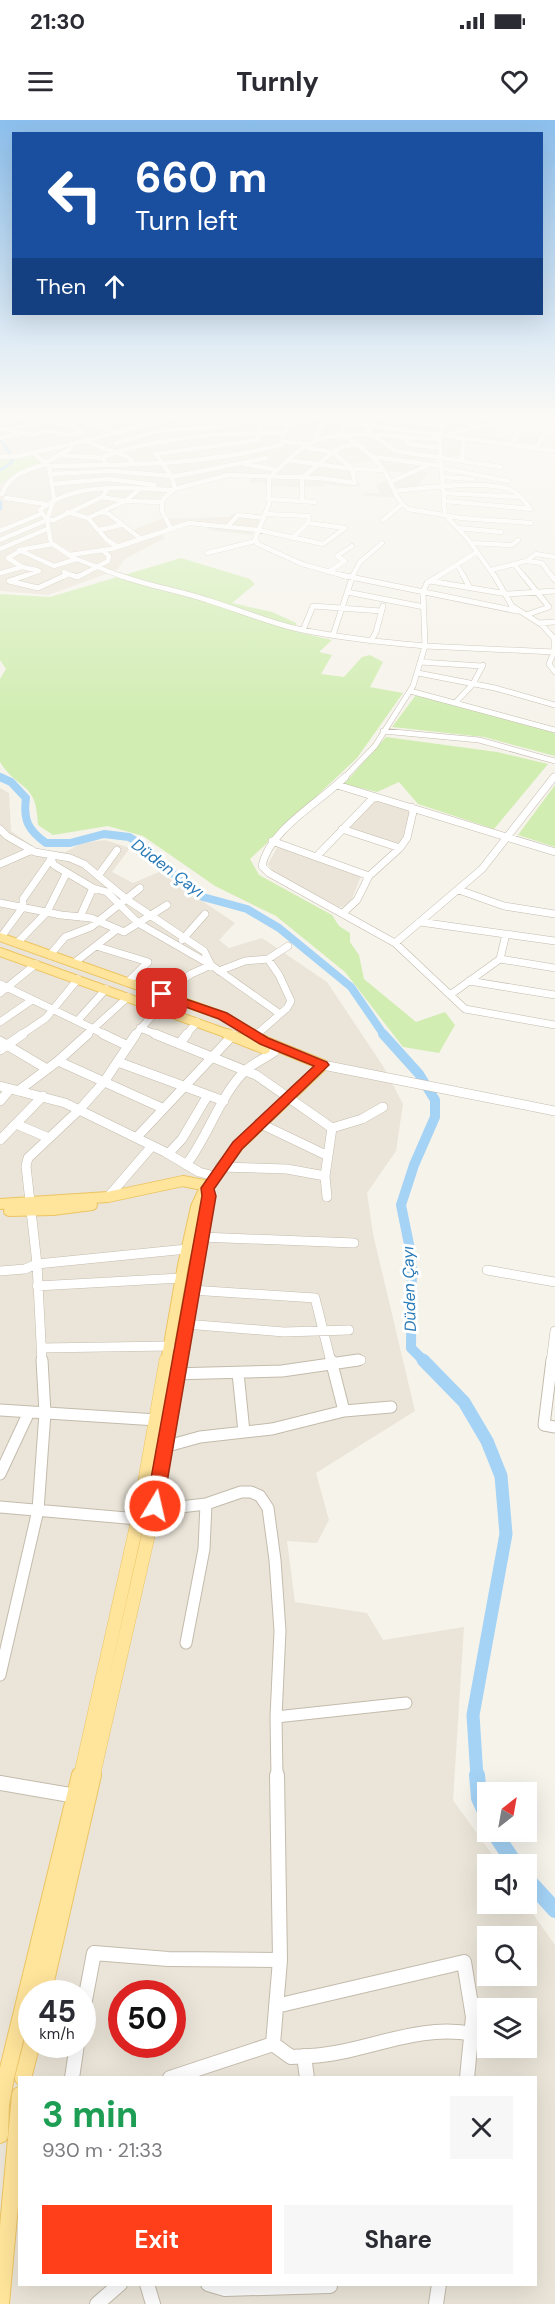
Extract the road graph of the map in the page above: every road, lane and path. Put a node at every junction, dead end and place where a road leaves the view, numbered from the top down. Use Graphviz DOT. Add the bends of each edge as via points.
graph roads {
  1 [pos="29,519"];
  2 [pos="56,519"];
  3 [pos="89,519"];
  4 [pos="114,519"];
  5 [pos="166,519"];
  6 [pos="234,519"];
  7 [pos="264,519"];
  8 [pos="309,519"];
  9 [pos="449,519"];
  10 [pos="477,519"];
  11 [pos="47,520"];
  12 [pos="494,520"];
  13 [pos="308,523"];
  14 [pos="531,524"];
  15 [pos="120,525"];
  16 [pos="228,526"];
  17 [pos="458,528"];
  18 [pos="47,529"];
  19 [pos="171,529"];
  20 [pos="99,530"];
  21 [pos="258,530"];
  22 [pos="0,531"];
  23 [pos="501,532"];
  24 [pos="292,538"];
  25 [pos="141,539"];
  26 [pos="0,540"];
  27 [pos="256,540"];
  28 [pos="518,540"];
  29 [pos="382,543"];
  30 [pos="471,543"];
  31 [pos="53,544"];
  32 [pos="352,546"];
  33 [pos="118,547"];
  34 [pos="0,549"];
  35 [pos="102,550"];
  36 [pos="20,551"];
  37 [pos="477,552"];
  38 [pos="207,553"];
  39 [pos="69,555"];
  40 [pos="555,557"];
  41 [pos="76,559"];
  42 [pos="526,561"];
  43 [pos="457,564"];
  44 [pos="515,565"];
  45 [pos="52,566"];
  46 [pos="22,567"];
  47 [pos="97,567"];
  48 [pos="491,570"];
  49 [pos="39,571"];
  50 [pos="328,572"];
  51 [pos="1,573"];
  52 [pos="69,574"];
  53 [pos="351,578"];
  54 [pos="430,580"];
  55 [pos="555,580"];
  56 [pos="470,588"];
  57 [pos="555,591"];
  58 [pos="347,592"];
  59 [pos="423,592"];
  60 [pos="535,592"];
  61 [pos="507,594"];
  62 [pos="385,599"];
  63 [pos="424,607"];
  64 [pos="552,607"];
  65 [pos="341,608"];
  66 [pos="381,611"];
  67 [pos="517,611"];
  68 [pos="526,615"];
  69 [pos="555,622"];
  70 [pos="538,623"];
  71 [pos="303,630"];
  72 [pos="333,635"];
  73 [pos="554,639"];
  74 [pos="371,641"];
  75 [pos="425,646"];
  76 [pos="554,652"];
  77 [pos="420,662"];
  78 [pos="555,672"];
  79 [pos="418,673"];
  80 [pos="473,684"];
  81 [pos="410,691"];
  82 [pos="456,702"];
  83 [pos="555,705"];
  84 [pos="555,730"];
  85 [pos="383,731"];
  86 [pos="555,761"];
  87 [pos="555,776"];
  88 [pos="337,785"];
  89 [pos="374,797"];
  90 [pos="411,807"];
  91 [pos="0,820"];
  92 [pos="342,828"];
  93 [pos="0,829"];
  94 [pos="7,836"];
  95 [pos="508,838"];
  96 [pos="272,841"];
  97 [pos="400,848"];
  98 [pos="32,850"];
  99 [pos="117,850"];
  100 [pos="555,852"];
  101 [pos="316,856"];
  102 [pos="50,857"];
  103 [pos="0,864"];
  104 [pos="66,873"];
  105 [pos="98,876"];
  106 [pos="369,876"];
  107 [pos="93,888"];
  108 [pos="140,888"];
  109 [pos="459,890"];
  110 [pos="126,899"];
  111 [pos="0,903"];
  112 [pos="119,905"];
  113 [pos="167,905"];
  114 [pos="23,907"];
  115 [pos="47,912"];
  116 [pos="343,913"];
  117 [pos="206,914"];
  118 [pos="555,914"];
  119 [pos="152,916"];
  120 [pos="80,917"];
  121 [pos="97,921"];
  122 [pos="420,922"];
  123 [pos="138,923"];
  124 [pos="116,930"];
  125 [pos="506,934"];
  126 [pos="0,937"];
  127 [pos="185,937"];
  128 [pos="555,941"];
  129 [pos="17,943"];
  130 [pos="395,943"];
  131 [pos="178,944"];
  132 [pos="96,946"];
  133 [pos="288,946"];
  134 [pos="0,952"];
  135 [pos="50,955"];
  136 [pos="268,959"];
  137 [pos="500,959"];
  138 [pos="74,963"];
  139 [pos="36,964"];
  140 [pos="211,965"];
  141 [pos="555,968"];
  142 [pos="219,970"];
  143 [pos="78,979"];
  144 [pos="469,981"];
  145 [pos="128,982"];
  146 [pos="4,986"];
  147 [pos="106,989"];
  148 [pos="0,993"];
  149 [pos="162,994"];
  150 [pos="450,995"];
  151 [pos="555,995"];
  152 [pos="128,997"];
  153 [pos="32,1000"];
  154 [pos="159,1008"];
  155 [pos="54,1011"];
  156 [pos="280,1014"];
  157 [pos="78,1020"];
  158 [pos="0,1022"];
  159 [pos="197,1022"];
  160 [pos="555,1025"];
  161 [pos="140,1028"];
  162 [pos="93,1030"];
  163 [pos="233,1035"];
  164 [pos="255,1036"];
  165 [pos="180,1043"];
  166 [pos="2,1046"];
  167 [pos="128,1046"];
  168 [pos="274,1052"];
  169 [pos="214,1056"];
  170 [pos="58,1061"];
  171 [pos="118,1062"];
  172 [pos="323,1065"];
  173 [pos="47,1070"];
  174 [pos="246,1070"];
  175 [pos="104,1082"];
  176 [pos="0,1086"];
  177 [pos="187,1086"];
  178 [pos="14,1090"];
  179 [pos="208,1095"];
  180 [pos="43,1096"];
  181 [pos="289,1096"];
  182 [pos="0,1101"];
  183 [pos="224,1101"];
  184 [pos="383,1107"];
  185 [pos="162,1108"];
  186 [pos="80,1109"];
  187 [pos="555,1111"];
  188 [pos="260,1123"];
  189 [pos="16,1124"];
  190 [pos="332,1128"];
  191 [pos="49,1138"];
  192 [pos="136,1138"];
  193 [pos="0,1140"];
  194 [pos="152,1146"];
  195 [pos="168,1154"];
  196 [pos="328,1156"];
  197 [pos="186,1165"];
  198 [pos="325,1176"];
  199 [pos="205,1182"];
  200 [pos="108,1197"];
  201 [pos="327,1197"];
  202 [pos="0,1204"];
  203 [pos="75,1204"];
  204 [pos="30,1207"];
  205 [pos="0,1210"];
  206 [pos="201,1237"];
  207 [pos="354,1243"];
  208 [pos="187,1249"];
  209 [pos="37,1264"];
  210 [pos="488,1270"];
  211 [pos="0,1271"];
  212 [pos="181,1278"];
  213 [pos="555,1282"];
  214 [pos="38,1286"];
  215 [pos="191,1290"];
  216 [pos="185,1324"];
  217 [pos="349,1330"];
  218 [pos="322,1331"];
  219 [pos="555,1331"];
  220 [pos="170,1346"];
  221 [pos="41,1348"];
  222 [pos="361,1360"];
  223 [pos="331,1364"];
  224 [pos="238,1373"];
  225 [pos="171,1374"];
  226 [pos="391,1407"];
  227 [pos="0,1411"];
  228 [pos="344,1411"];
  229 [pos="29,1412"];
  230 [pos="45,1413"];
  231 [pos="157,1420"];
  232 [pos="555,1427"];
  233 [pos="244,1432"];
  234 [pos="164,1447"];
  235 [pos="0,1474"];
  236 [pos="206,1504"];
  237 [pos="155,1506"];
  238 [pos="0,1507"];
  239 [pos="38,1510"];
  240 [pos="138,1519"];
  241 [pos="186,1643"];
  242 [pos="0,1675"];
  243 [pos="406,1703"];
  244 [pos="276,1717"];
  245 [pos="0,1784"];
  246 [pos="75,1796"];
  247 [pos="280,1960"];
  248 [pos="46,1980"];
  249 [pos="89,1980"];
  250 [pos="276,2006"];
  251 [pos="473,2034"];
  252 [pos="273,2044"];
  253 [pos="304,2056"];
  254 [pos="28,2058"];
  255 [pos="75,2058"];
  256 [pos="3,2076"];
  257 [pos="24,2076"];
  258 [pos="72,2076"];
  259 [pos="176,2076"];
  260 [pos="307,2076"];
  261 [pos="466,2076"];
  262 [pos="14,2102"];
  263 [pos="0,2135"];
  264 [pos="118,2286"];
  265 [pos="148,2286"];
  266 [pos="215,2286"];
  267 [pos="330,2286"];
  268 [pos="439,2286"];
  269 [pos="1,2304"];
  270 [pos="98,2304"];
  271 [pos="153,2304"];
  272 [pos="436,2304"];
  1 -- 22 [label="street"];
  2 -- 11 [label="street"];
  3 -- 20 [label="street"];
  4 -- 15 [label="street"];
  5 -- 19 [label="street"];
  6 -- 16 [label="street"];
  7 -- 21 [label="street"];
  8 -- 13 [label="street"];
  9 -- 17 [label="street"];
  10 -- 12 [label="street"];
  11 -- 18 [label="street"];
  11 -- 26 [label="street"];
  12 -- 14 [label="street"];
  13 -- 24 [label="street"];
  13 -- 24 [label="street" via="345,528 323,544"];
  15 -- 20 [label="street"];
  15 -- 25 [label="street"];
  16 -- 19 [label="street" via="189,523"];
  16 -- 21 [label="street"];
  17 -- 23 [label="street"];
  17 -- 30 [label="street"];
  18 -- 31 [label="street"];
  18 -- 34 [label="street"];
  19 -- 25 [label="street"];
  20 -- 33 [label="street"];
  21 -- 24 [label="street"];
  21 -- 27 [label="street"];
  25 -- 33 [label="street"];
  27 -- 38 [label="street"];
  27 -- 50 [label="street" via="298,562"];
  28 -- 30 [label="street" via="512,545"];
  29 -- 53 [label="street" via="363,558"];
  30 -- 37 [label="street"];
  31 -- 36 [label="street"];
  31 -- 39 [label="street"];
  32 -- 50 [label="street" via="337,555 345,561"];
  33 -- 35 [label="street"];
  35 -- 39 [label="street"];
  35 -- 47 [label="street" via="109,556 108,561"];
  36 -- 45 [label="street"];
  36 -- 46 [label="street" via="8,558"];
  37 -- 43 [label="street"];
  37 -- 48 [label="street"];
  39 -- 41 [label="street"];
  40 -- 42 [label="street" via="536,554"];
  41 -- 45 [label="street"];
  41 -- 47 [label="street"];
  42 -- 44 [label="street"];
  42 -- 55 [label="street" via="542,563"];
  43 -- 54 [label="street"];
  43 -- 56 [label="street"];
  44 -- 48 [label="street"];
  44 -- 60 [label="street"];
  45 -- 49 [label="street"];
  45 -- 52 [label="street"];
  46 -- 49 [label="street"];
  46 -- 51 [label="street"];
  47 -- 52 [label="street" via="77,577"];
  47 -- 71 [label="street" via="147,586 205,599"];
  48 -- 61 [label="street"];
  49 -- 52 [label="street" via="17,578 38,588"];
  50 -- 53 [label="street"];
  53 -- 58 [label="street"];
  53 -- 59 [label="street"];
  54 -- 56 [label="street"];
  54 -- 59 [label="street"];
  56 -- 61 [label="street"];
  57 -- 60 [label="street"];
  58 -- 62 [label="street"];
  58 -- 65 [label="street"];
  59 -- 63 [label="street"];
  59 -- 67 [label="street"];
  60 -- 61 [label="street"];
  60 -- 64 [label="street"];
  61 -- 67 [label="street"];
  62 -- 63 [label="street"];
  62 -- 66 [label="street"];
  63 -- 75 [label="street"];
  64 -- 68 [label="street"];
  65 -- 66 [label="street"];
  65 -- 71 [label="street" via="313,606"];
  65 -- 72 [label="street"];
  66 -- 74 [label="street"];
  67 -- 68 [label="street"];
  68 -- 70 [label="street"];
  69 -- 70 [label="street"];
  70 -- 73 [label="street"];
  71 -- 72 [label="street"];
  72 -- 74 [label="street"];
  73 -- 76 [label="street"];
  74 -- 75 [label="street"];
  75 -- 76 [label="street"];
  75 -- 77 [label="street"];
  76 -- 78 [label="street" via="549,664"];
  77 -- 79 [label="street"];
  77 -- 80 [label="street" via="482,666"];
  79 -- 80 [label="street"];
  79 -- 81 [label="street"];
  80 -- 82 [label="street"];
  80 -- 83 [label="street"];
  81 -- 82 [label="street"];
  81 -- 85 [label="street"];
  82 -- 84 [label="street"];
  85 -- 86 [label="street" via="479,740"];
  85 -- 88 [label="street" via="364,758"];
  87 -- 95 [label="street"];
  88 -- 89 [label="street"];
  88 -- 96 [label="street"];
  89 -- 90 [label="street"];
  89 -- 92 [label="street"];
  90 -- 95 [label="street"];
  90 -- 97 [label="street" via="407,838"];
  91 -- 94 [label="street"];
  92 -- 97 [label="street"];
  92 -- 101 [label="street"];
  93 -- 94 [label="street"];
  94 -- 98 [label="street"];
  95 -- 100 [label="street"];
  95 -- 109 [label="street"];
  96 -- 101 [label="street"];
  96 -- 116 [label="street" via="262,866"];
  97 -- 106 [label="street"];
  98 -- 102 [label="street"];
  98 -- 103 [label="street"];
  99 -- 105 [label="street"];
  101 -- 106 [label="street"];
  102 -- 104 [label="street"];
  102 -- 105 [label="street" via="70,858"];
  102 -- 114 [label="street" via="23,899"];
  104 -- 107 [label="street"];
  104 -- 115 [label="street"];
  105 -- 110 [label="street"];
  106 -- 116 [label="street" via="357,900"];
  107 -- 112 [label="street" via="107,892"];
  107 -- 120 [label="street"];
  108 -- 110 [label="street"];
  109 -- 118 [label="street" via="504,906"];
  109 -- 122 [label="street"];
  110 -- 112 [label="street"];
  110 -- 119 [label="street"];
  111 -- 114 [label="street"];
  112 -- 121 [label="street"];
  112 -- 123 [label="street"];
  113 -- 119 [label="street"];
  114 -- 115 [label="street"];
  114 -- 126 [label="street"];
  115 -- 120 [label="street"];
  115 -- 129 [label="street"];
  116 -- 130 [label="street"];
  117 -- 127 [label="street"];
  119 -- 123 [label="street"];
  119 -- 127 [label="street"];
  120 -- 121 [label="street"];
  121 -- 124 [label="street"];
  121 -- 135 [label="street" via="92,927 65,937"];
  122 -- 125 [label="street"];
  122 -- 130 [label="street"];
  123 -- 124 [label="street" via="124,932"];
  123 -- 131 [label="street"];
  124 -- 132 [label="street"];
  125 -- 128 [label="street"];
  125 -- 137 [label="street"];
  126 -- 129 [label="main road"];
  127 -- 131 [label="street"];
  127 -- 140 [label="street" via="204,951"];
  129 -- 135 [label="main road"];
  130 -- 150 [label="street"];
  131 -- 140 [label="street"];
  132 -- 138 [label="street"];
  132 -- 145 [label="street" via="148,962"];
  133 -- 136 [label="street"];
  134 -- 139 [label="main road"];
  135 -- 138 [label="main road"];
  136 -- 142 [label="street" via="245,961"];
  136 -- 156 [label="street" via="291,998"];
  137 -- 141 [label="street"];
  137 -- 144 [label="street"];
  138 -- 145 [label="main road"];
  139 -- 143 [label="main road"];
  139 -- 146 [label="street"];
  140 -- 142 [label="street"];
  140 -- 149 [label="street"];
  142 -- 156 [label="street"];
  143 -- 147 [label="main road"];
  143 -- 155 [label="street"];
  144 -- 150 [label="street"];
  144 -- 151 [label="street"];
  145 -- 149 [label="main road"];
  146 -- 148 [label="street"];
  146 -- 153 [label="street"];
  147 -- 152 [label="main road"];
  147 -- 157 [label="street"];
  149 -- 164 [label="main road" via="223,1016"];
  150 -- 160 [label="street" via="465,1010"];
  152 -- 154 [label="main road"];
  152 -- 162 [label="street"];
  153 -- 155 [label="street"];
  153 -- 158 [label="street"];
  154 -- 159 [label="main road"];
  154 -- 161 [label="street"];
  155 -- 157 [label="street"];
  155 -- 166 [label="street"];
  156 -- 164 [label="street"];
  157 -- 162 [label="street"];
  159 -- 163 [label="main road"];
  159 -- 165 [label="street"];
  161 -- 165 [label="street"];
  161 -- 167 [label="street"];
  162 -- 167 [label="street"];
  162 -- 170 [label="street"];
  163 -- 168 [label="main road"];
  163 -- 169 [label="street"];
  164 -- 172 [label="main road"];
  165 -- 169 [label="street"];
  166 -- 173 [label="street"];
  167 -- 171 [label="street"];
  168 -- 172 [label="main road"];
  168 -- 174 [label="street"];
  169 -- 174 [label="street"];
  169 -- 177 [label="street"];
  170 -- 173 [label="street"];
  170 -- 175 [label="street"];
  171 -- 175 [label="street"];
  171 -- 177 [label="street"];
  172 -- 181 [label="main road"];
  172 -- 187 [label="street"];
  173 -- 178 [label="street"];
  174 -- 181 [label="street"];
  174 -- 183 [label="street"];
  175 -- 185 [label="street"];
  175 -- 186 [label="street"];
  176 -- 178 [label="street"];
  177 -- 179 [label="street"];
  177 -- 185 [label="street"];
  178 -- 180 [label="street"];
  178 -- 182 [label="street"];
  179 -- 183 [label="street"];
  179 -- 195 [label="street" via="182,1139"];
  180 -- 186 [label="street"];
  180 -- 189 [label="street"];
  181 -- 188 [label="main road"];
  181 -- 190 [label="street"];
  183 -- 197 [label="street" via="204,1141"];
  184 -- 190 [label="street" via="362,1119"];
  185 -- 192 [label="street"];
  186 -- 191 [label="street"];
  186 -- 192 [label="street"];
  188 -- 196 [label="street"];
  188 -- 199 [label="main road"];
  189 -- 191 [label="street"];
  189 -- 193 [label="street"];
  190 -- 196 [label="street"];
  191 -- 204 [label="street" via="28,1158"];
  192 -- 194 [label="street"];
  194 -- 195 [label="street"];
  194 -- 200 [label="street"];
  195 -- 197 [label="street"];
  196 -- 198 [label="street"];
  197 -- 199 [label="street"];
  198 -- 199 [label="street" via="294,1169"];
  198 -- 201 [label="street"];
  199 -- 200 [label="main road" via="183,1181"];
  199 -- 203 [label="main road"];
  199 -- 206 [label="main road" via="209,1196"];
  199 -- 208 [label="main road"];
  200 -- 203 [label="main road"];
  202 -- 204 [label="main road"];
  203 -- 204 [label="main road"];
  204 -- 205 [label="main road"];
  204 -- 209 [label="street"];
  206 -- 207 [label="street"];
  206 -- 215 [label="main road"];
  208 -- 209 [label="street"];
  208 -- 212 [label="main road"];
  209 -- 211 [label="street"];
  209 -- 214 [label="street"];
  210 -- 213 [label="street"];
  212 -- 214 [label="street"];
  212 -- 220 [label="main road"];
  214 -- 221 [label="street"];
  215 -- 216 [label="main road"];
  215 -- 218 [label="street" via="315,1298"];
  216 -- 218 [label="street"];
  216 -- 225 [label="main road"];
  217 -- 218 [label="street"];
  218 -- 223 [label="street"];
  219 -- 232 [label="street" via="544,1425"];
  220 -- 221 [label="street"];
  220 -- 225 [label="main road"];
  221 -- 230 [label="street"];
  222 -- 223 [label="street"];
  223 -- 224 [label="street"];
  223 -- 228 [label="street"];
  224 -- 225 [label="street"];
  224 -- 233 [label="street"];
  225 -- 231 [label="main road"];
  225 -- 234 [label="main road"];
  226 -- 228 [label="street"];
  227 -- 229 [label="street"];
  228 -- 233 [label="street"];
  229 -- 230 [label="street"];
  229 -- 235 [label="street"];
  230 -- 231 [label="street"];
  230 -- 239 [label="street"];
  231 -- 240 [label="main road"];
  233 -- 234 [label="street" via="200,1437"];
  234 -- 237 [label="main road"];
  236 -- 237 [label="street"];
  236 -- 241 [label="street" via="204,1549"];
  236 -- 244 [label="street" via="251,1492 268,1508 280,1631"];
  237 -- 248 [label="main road"];
  238 -- 239 [label="street"];
  239 -- 240 [label="street"];
  239 -- 242 [label="street"];
  240 -- 246 [label="main road"];
  243 -- 244 [label="street"];
  244 -- 247 [label="street"];
  245 -- 246 [label="street"];
  246 -- 256 [label="main road"];
  247 -- 249 [label="street" via="168,1959 94,1953"];
  247 -- 250 [label="street"];
  250 -- 251 [label="street" via="464,1962"];
  250 -- 252 [label="street"];
  251 -- 253 [label="street" via="458,2029"];
  251 -- 261 [label="street"];
  252 -- 253 [label="street" via="291,2057"];
  252 -- 259 [label="street"];
  253 -- 260 [label="street"];
  254 -- 257 [label="main road"];
  255 -- 258 [label="street"];
  256 -- 262 [label="main road"];
  262 -- 263 [label="main road"];
  262 -- 269 [label="main road"];
  264 -- 270 [label="street"];
  265 -- 271 [label="street"];
  266 -- 267 [label="street"];
  268 -- 272 [label="street"];
}
